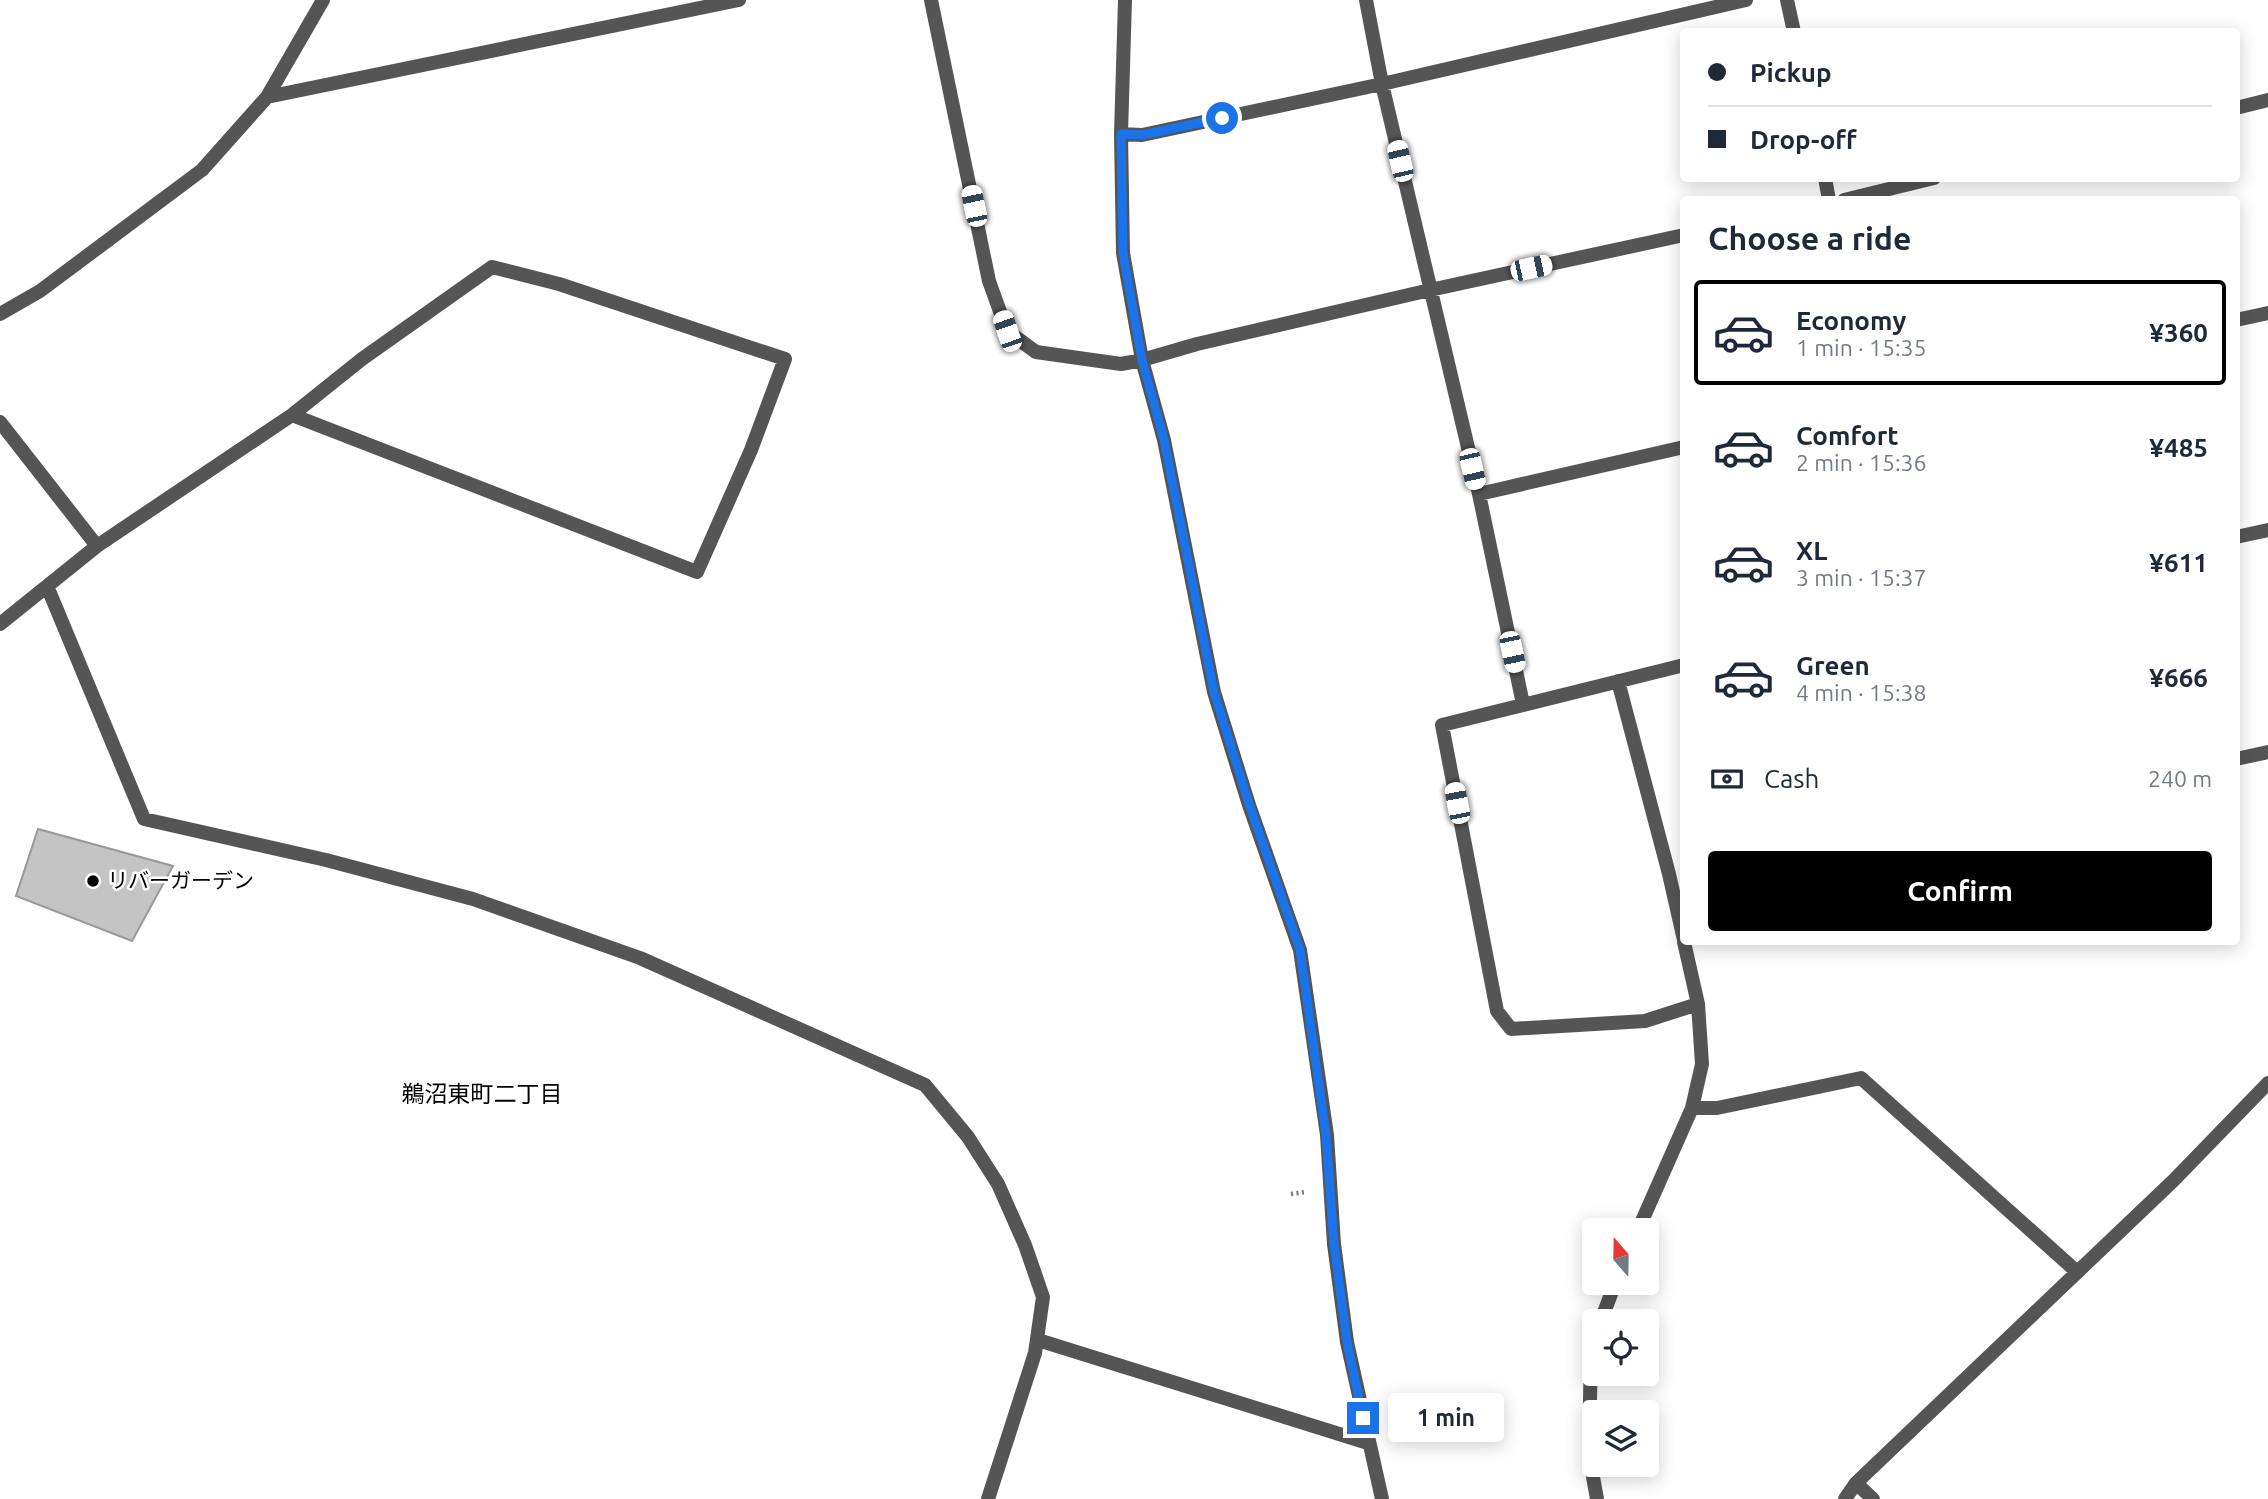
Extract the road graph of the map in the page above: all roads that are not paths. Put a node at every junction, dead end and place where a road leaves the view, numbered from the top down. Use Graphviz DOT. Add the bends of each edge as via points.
graph roads {
  1 [pos="323,0"];
  2 [pos="739,0"];
  3 [pos="931,0"];
  4 [pos="1125,0"];
  5 [pos="1366,0"];
  6 [pos="1746,0"];
  7 [pos="1787,0"];
  8 [pos="1793,28"];
  9 [pos="1382,84"];
  10 [pos="267,97"];
  11 [pos="2268,100"];
  12 [pos="2240,107"];
  13 [pos="1121,134"];
  14 [pos="1918,182"];
  15 [pos="1860,196"];
  16 [pos="1680,235"];
  17 [pos="1430,290"];
  18 [pos="2268,313"];
  19 [pos="0,314"];
  20 [pos="2240,319"];
  21 [pos="1142,360"];
  22 [pos="292,415"];
  23 [pos="0,422"];
  24 [pos="1680,448"];
  25 [pos="1479,494"];
  26 [pos="2268,530"];
  27 [pos="2240,536"];
  28 [pos="97,546"];
  29 [pos="47,586"];
  30 [pos="0,624"];
  31 [pos="1680,666"];
  32 [pos="1618,681"];
  33 [pos="1523,704"];
  34 [pos="2268,752"];
  35 [pos="2240,757"];
  36 [pos="1680,923"];
  37 [pos="1685,945"];
  38 [pos="1698,1004"];
  39 [pos="2268,1083"];
  40 [pos="1692,1108"];
  41 [pos="1643,1218"];
  42 [pos="2076,1271"];
  43 [pos="1038,1340"];
  44 [pos="1590,1386"];
  45 [pos="1368,1443"];
  46 [pos="1856,1483"];
  47 [pos="988,1499"];
  48 [pos="1382,1499"];
  49 [pos="1597,1499"];
  50 [pos="1845,1499"];
  51 [pos="1873,1499"];
  1 -- 10 [label="street"];
  2 -- 10 [label="street"];
  3 -- 21 [label="street" via="989,281 1007,331 1037,352 1121,364"];
  4 -- 13 [label="street"];
  5 -- 9 [label="street"];
  6 -- 9 [label="street"];
  7 -- 8 [label="street"];
  9 -- 13 [label="street" via="1142,135"];
  9 -- 17 [label="street"];
  10 -- 19 [label="street" via="202,170 40,291"];
  11 -- 12 [label="street"];
  13 -- 21 [label="street" via="1123,253"];
  14 -- 15 [label="street"];
  16 -- 17 [label="street"];
  17 -- 21 [label="street"];
  17 -- 25 [label="street"];
  18 -- 20 [label="street"];
  21 -- 45 [label="street" via="1164,440 1214,692 1300,950 1326,1135 1345,1330"];
  22 -- 22 [label="street" via="697,572 785,359 559,284 492,267"];
  22 -- 28 [label="street"];
  23 -- 28 [label="street"];
  24 -- 25 [label="street"];
  25 -- 33 [label="street"];
  26 -- 27 [label="street"];
  28 -- 29 [label="street"];
  29 -- 30 [label="street"];
  29 -- 43 [label="street" via="144,818 473,899 640,958 925,1085 968,1137 998,1184 1043,1297"];
  31 -- 32 [label="street"];
  32 -- 33 [label="street"];
  32 -- 36 [label="street"];
  33 -- 38 [label="street" via="1442,724 1497,1011 1511,1029 1645,1021"];
  34 -- 35 [label="street"];
  37 -- 38 [label="street"];
  38 -- 40 [label="street" via="1702,1064"];
  39 -- 42 [label="street" via="2174,1180"];
  40 -- 41 [label="street"];
  40 -- 42 [label="street" via="1717,1108 1861,1078"];
  42 -- 46 [label="street"];
  43 -- 45 [label="street"];
  43 -- 47 [label="street"];
  44 -- 49 [label="street" via="1588,1455"];
  45 -- 48 [label="street"];
  46 -- 50 [label="street"];
  46 -- 51 [label="street"];
}
